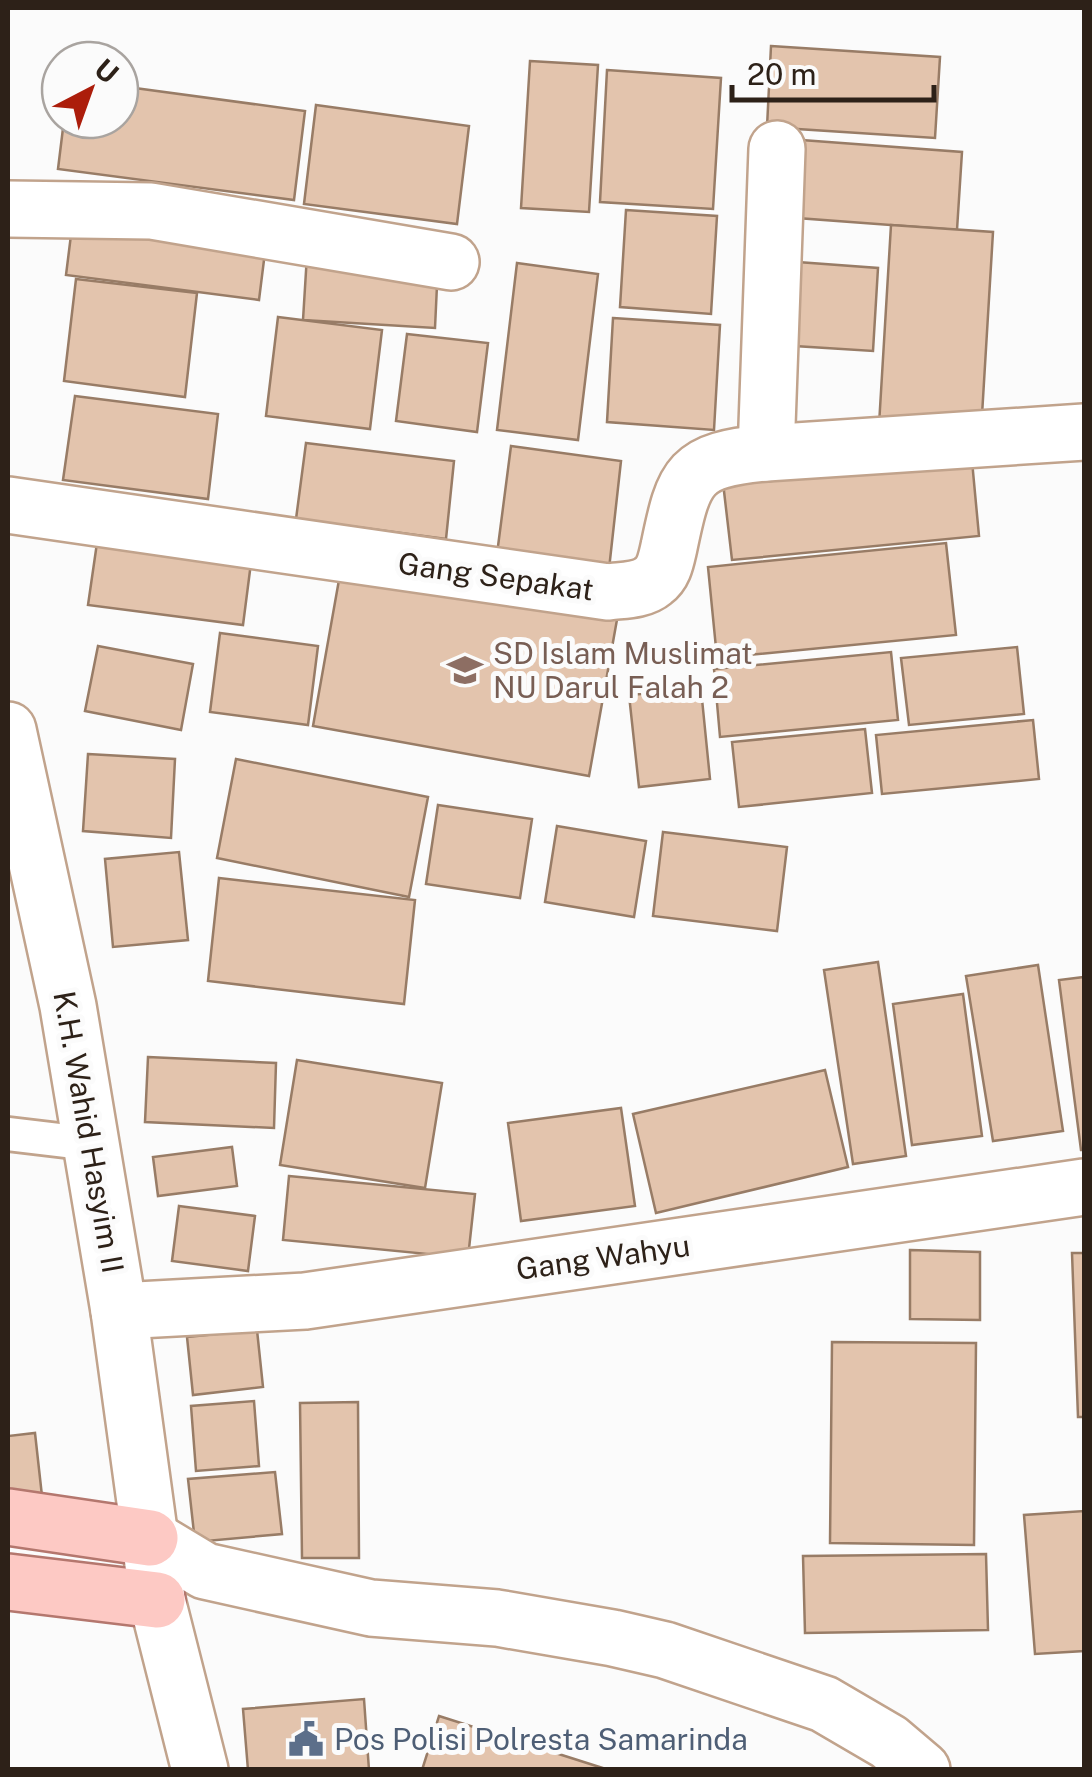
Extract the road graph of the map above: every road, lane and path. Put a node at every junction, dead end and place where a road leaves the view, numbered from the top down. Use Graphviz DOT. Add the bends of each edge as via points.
graph roads {
  1 [pos="777,149"];
  2 [pos="8,209"];
  3 [pos="451,262"];
  4 [pos="1084,432"];
  5 [pos="766,453"];
  6 [pos="8,505"];
  7 [pos="8,730"];
  8 [pos="8,1134"];
  9 [pos="92,1144"];
  10 [pos="1084,1187"];
  11 [pos="119,1311"];
  12 [pos="8,1517"];
  13 [pos="150,1538"];
  14 [pos="205,1572"];
  15 [pos="8,1582"];
  16 [pos="157,1600"];
  17 [pos="200,1770"];
  18 [pos="922,1770"];
  1 -- 5 [label="street"];
  2 -- 3 [label="street" via="152,212"];
  4 -- 5 [label="street, Gang Sepakat"];
  5 -- 6 [label="street, Gang Sepakat" via="715,460 696,471 676,510 664,566 652,582 608,592"];
  7 -- 9 [label="street, K.H. Wahid Hasyim II"];
  8 -- 9 [label="lane"];
  9 -- 11 [label="street, K.H. Wahid Hasyim II"];
  10 -- 11 [label="street, Gang Wahyu" via="305,1301"];
  11 -- 13 [label="street, K.H. Wahid Hasyim II"];
  12 -- 13 [label="main road"];
  13 -- 14 [label="street"];
  13 -- 16 [label="street, K.H. Wahid Hasyim II"];
  14 -- 16 [label="street"];
  14 -- 18 [label="street" via="371,1608 497,1618 666,1650 824,1704"];
  15 -- 16 [label="main road"];
  16 -- 17 [label="street, K.H. Wahid Hasyim II"];
}
